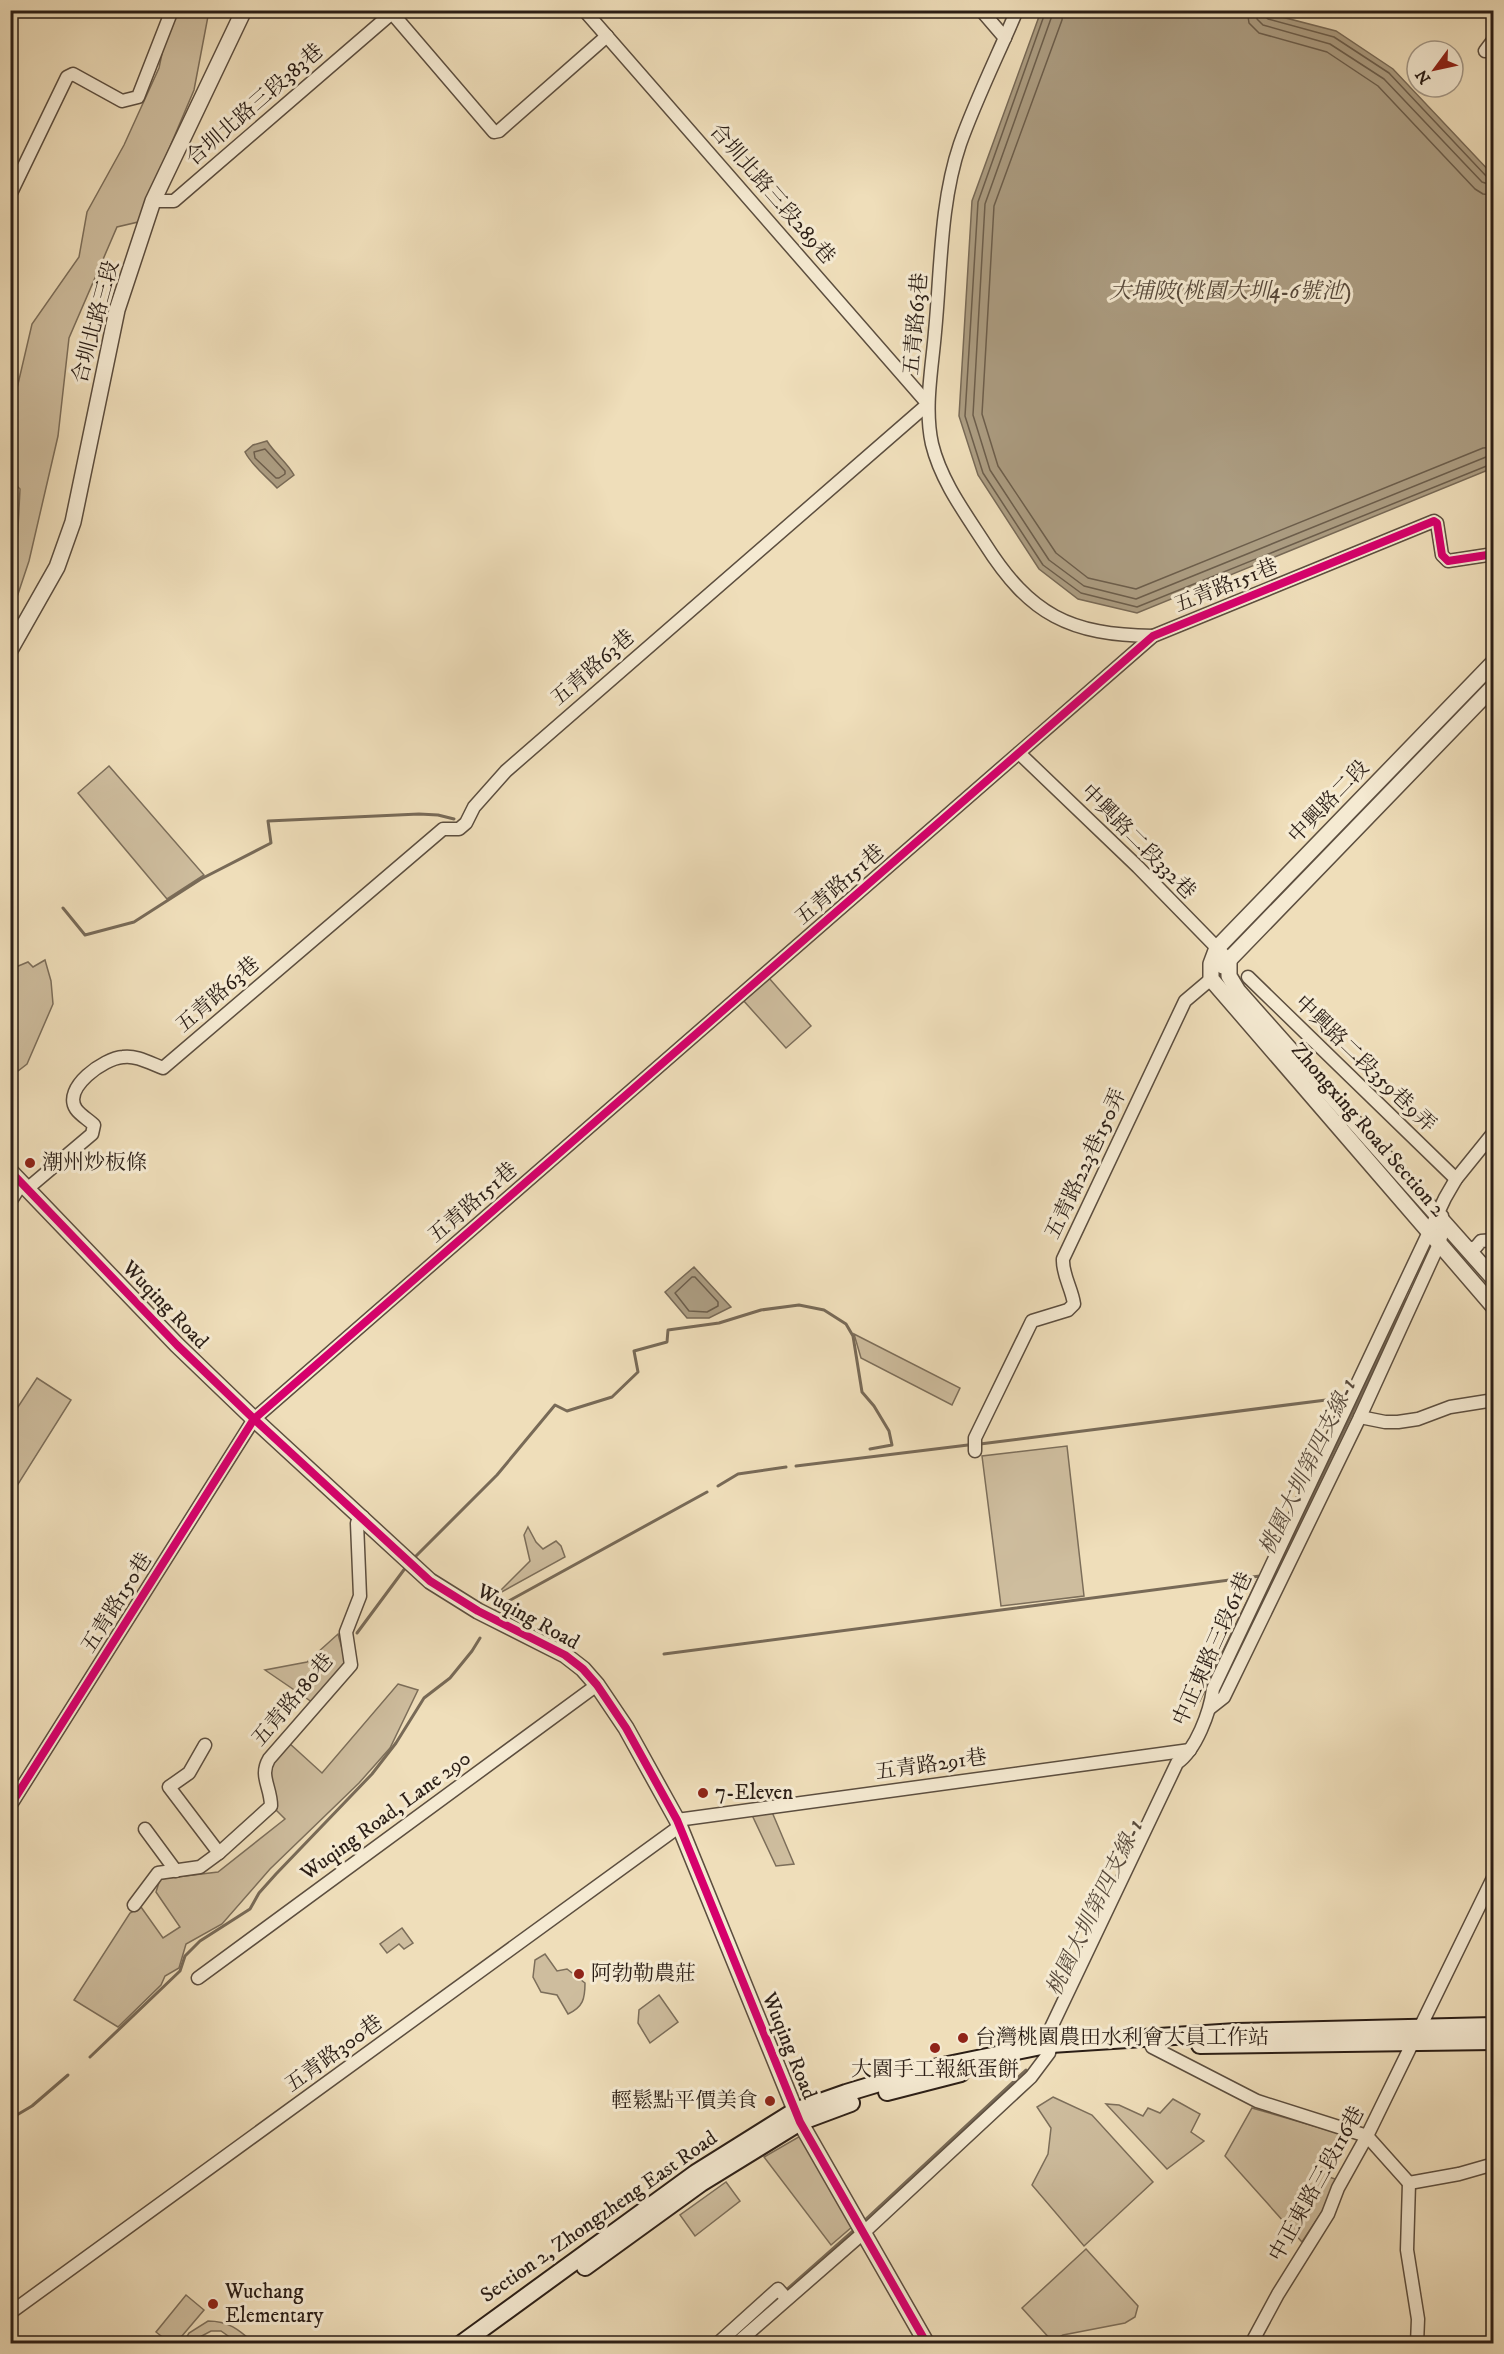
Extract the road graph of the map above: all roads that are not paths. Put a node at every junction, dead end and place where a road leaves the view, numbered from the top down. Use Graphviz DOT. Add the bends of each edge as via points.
graph roads {
  1 [pos="172,10"];
  2 [pos="244,10"];
  3 [pos="584,10"];
  4 [pos="981,10"];
  5 [pos="1017,10"];
  6 [pos="607,36"];
  7 [pos="1005,38"];
  8 [pos="1494,39"];
  9 [pos="1485,51"];
  10 [pos="10,195"];
  11 [pos="153,201"];
  12 [pos="928,404"];
  13 [pos="1494,554"];
  14 [pos="1153,636"];
  15 [pos="10,650"];
  16 [pos="1494,662"];
  17 [pos="1494,686"];
  18 [pos="1442,716"];
  19 [pos="1454,727"];
  20 [pos="1019,753"];
  21 [pos="1217,948"];
  22 [pos="1229,960"];
  23 [pos="1248,978"];
  24 [pos="1211,979"];
  25 [pos="1494,1132"];
  26 [pos="10,1171"];
  27 [pos="1456,1179"];
  28 [pos="25,1186"];
  29 [pos="10,1202"];
  30 [pos="1440,1216"];
  31 [pos="1434,1239"];
  32 [pos="1494,1240"];
  33 [pos="1468,1249"];
  34 [pos="1494,1279"];
  35 [pos="1494,1307"];
  36 [pos="1494,1400"];
  37 [pos="1360,1417"];
  38 [pos="254,1419"];
  39 [pos="975,1451"];
  40 [pos="363,1517"];
  41 [pos="597,1685"];
  42 [pos="1210,1708"];
  43 [pos="205,1745"];
  44 [pos="1190,1750"];
  45 [pos="10,1806"];
  46 [pos="678,1823"];
  47 [pos="144,1829"];
  48 [pos="219,1853"];
  49 [pos="176,1871"];
  50 [pos="1494,1876"];
  51 [pos="134,1905"];
  52 [pos="198,1977"];
  53 [pos="1494,2026"];
  54 [pos="1417,2035"];
  55 [pos="1494,2041"];
  56 [pos="1152,2047"];
  57 [pos="1050,2049"];
  58 [pos="797,2117"];
  59 [pos="1367,2136"];
  60 [pos="1494,2164"];
  61 [pos="1409,2183"];
  62 [pos="862,2234"];
  63 [pos="786,2298"];
  64 [pos="10,2313"];
  65 [pos="461,2343"];
  66 [pos="480,2343"];
  67 [pos="717,2343"];
  68 [pos="736,2343"];
  69 [pos="927,2343"];
  70 [pos="1251,2343"];
  71 [pos="1417,2343"];
  1 -- 10 [label="street" via="138,97 122,101 74,74 67,77"];
  2 -- 11 [label="street, 合圳北路三段"];
  3 -- 6 [label="street, 合圳北路三段289巷"];
  4 -- 7 [label="street"];
  5 -- 7 [label="street, 五青路63巷"];
  6 -- 11 [label="street, 合圳北路三段383巷" via="494,132 392,13 174,201"];
  6 -- 12 [label="street, 合圳北路三段289巷"];
  7 -- 12 [label="street, 五青路63巷" via="960,145 946,207"];
  8 -- 9 [label="street"];
  11 -- 15 [label="street, 合圳北路三段" via="117,310 73,522 57,567"];
  12 -- 14 [label="street" via="932,444 946,482 998,564 1033,603 1062,622 1096,632"];
  12 -- 28 [label="street, 五青路63巷" via="506,771 474,807 466,823 459,829 443,829 163,1068 123,1056 90,1072 77,1087 74,1101 76,1109 94,1125 92,1134"];
  13 -- 14 [label="street, 五青路151巷" via="1448,561 1442,555 1434,521"];
  14 -- 20 [label="street, 五青路151巷"];
  16 -- 18 [label="street, 中興路二段"];
  17 -- 19 [label="street, 中興路二段"];
  18 -- 19 [label="street"];
  18 -- 21 [label="street, 中興路二段"];
  19 -- 22 [label="street, 中興路二段"];
  20 -- 21 [label="street, 中興路二段332巷"];
  20 -- 38 [label="street, 五青路151巷"];
  21 -- 22 [label="street, 中興路二段332巷"];
  21 -- 24 [label="street" via="1210,964"];
  22 -- 24 [label="street, 中興路二段"];
  22 -- 30 [label="street, Zhongxing Road Section 2" via="1229,976 1238,991"];
  23 -- 27 [label="street, 中興路二段359巷9弄"];
  24 -- 31 [label="street, Zhongxing Road Section 2"];
  24 -- 39 [label="street, 五青路223巷150弄" via="1185,1001 1063,1259 1074,1304 1068,1310 1032,1321 975,1438"];
  25 -- 27 [label="street"];
  26 -- 28 [label="street, Wuqing Road"];
  27 -- 30 [label="street"];
  28 -- 29 [label="street"];
  28 -- 38 [label="street, Wuqing Road" via="177,1345"];
  30 -- 31 [label="street"];
  30 -- 33 [label="street, Zhongxing Road Section 2"];
  31 -- 35 [label="street, Zhongxing Road Section 2"];
  31 -- 37 [label="street"];
  31 -- 42 [label="street, 中正東路三段61巷" via="1212,1689"];
  32 -- 33 [label="street" via="1481,1241"];
  33 -- 34 [label="street, Zhongxing Road Section 2"];
  36 -- 37 [label="street" via="1450,1407 1398,1422"];
  37 -- 42 [label="street" via="1224,1697"];
  38 -- 40 [label="street, Wuqing Road"];
  38 -- 45 [label="street, 五青路150巷"];
  40 -- 41 [label="street, Wuqing Road" via="430,1581 478,1611 565,1655"];
  40 -- 48 [label="street, 五青路180巷" via="357,1523 360,1596 346,1632 351,1665 268,1759 264,1767 271,1806"];
  41 -- 46 [label="street, Wuqing Road" via="626,1728"];
  41 -- 52 [label="street, Wuqing Road, Lane 290"];
  42 -- 44 [label="street, 中正東路三段61巷"];
  43 -- 48 [label="street" via="189,1773 169,1787"];
  44 -- 46 [label="street, 五青路291巷"];
  44 -- 57 [label="street, 中正東路三段61巷" via="1177,1763 1047,2036"];
  46 -- 58 [label="street, Wuqing Road"];
  46 -- 64 [label="street, 五青路300巷"];
  47 -- 49 [label="street"];
  48 -- 49 [label="street, 五青路180巷" via="200,1867"];
  49 -- 51 [label="street, 五青路180巷" via="158,1873"];
  50 -- 54 [label="street, 中正東路三段116巷"];
  53 -- 54 [label="main road"];
  54 -- 55 [label="main road"];
  54 -- 56 [label="main road"];
  54 -- 57 [label="main road" via="1236,2032"];
  54 -- 59 [label="street, 中正東路三段116巷"];
  56 -- 57 [label="main road"];
  56 -- 59 [label="street" via="1257,2101"];
  57 -- 58 [label="main road"];
  57 -- 62 [label="street" via="1031,2077"];
  58 -- 62 [label="street, Wuqing Road"];
  58 -- 65 [label="main road, Section 2, Zhongzheng East Road" via="696,2173"];
  58 -- 66 [label="main road, Section 2, Zhongzheng East Road"];
  59 -- 61 [label="street"];
  59 -- 70 [label="street, 中正東路三段116巷" via="1328,2214"];
  60 -- 61 [label="street"];
  61 -- 71 [label="street" via="1407,2250 1418,2319"];
  62 -- 63 [label="street"];
  62 -- 69 [label="street, Wuqing Road"];
  63 -- 67 [label="street" via="778,2289"];
  63 -- 68 [label="street"];
}
